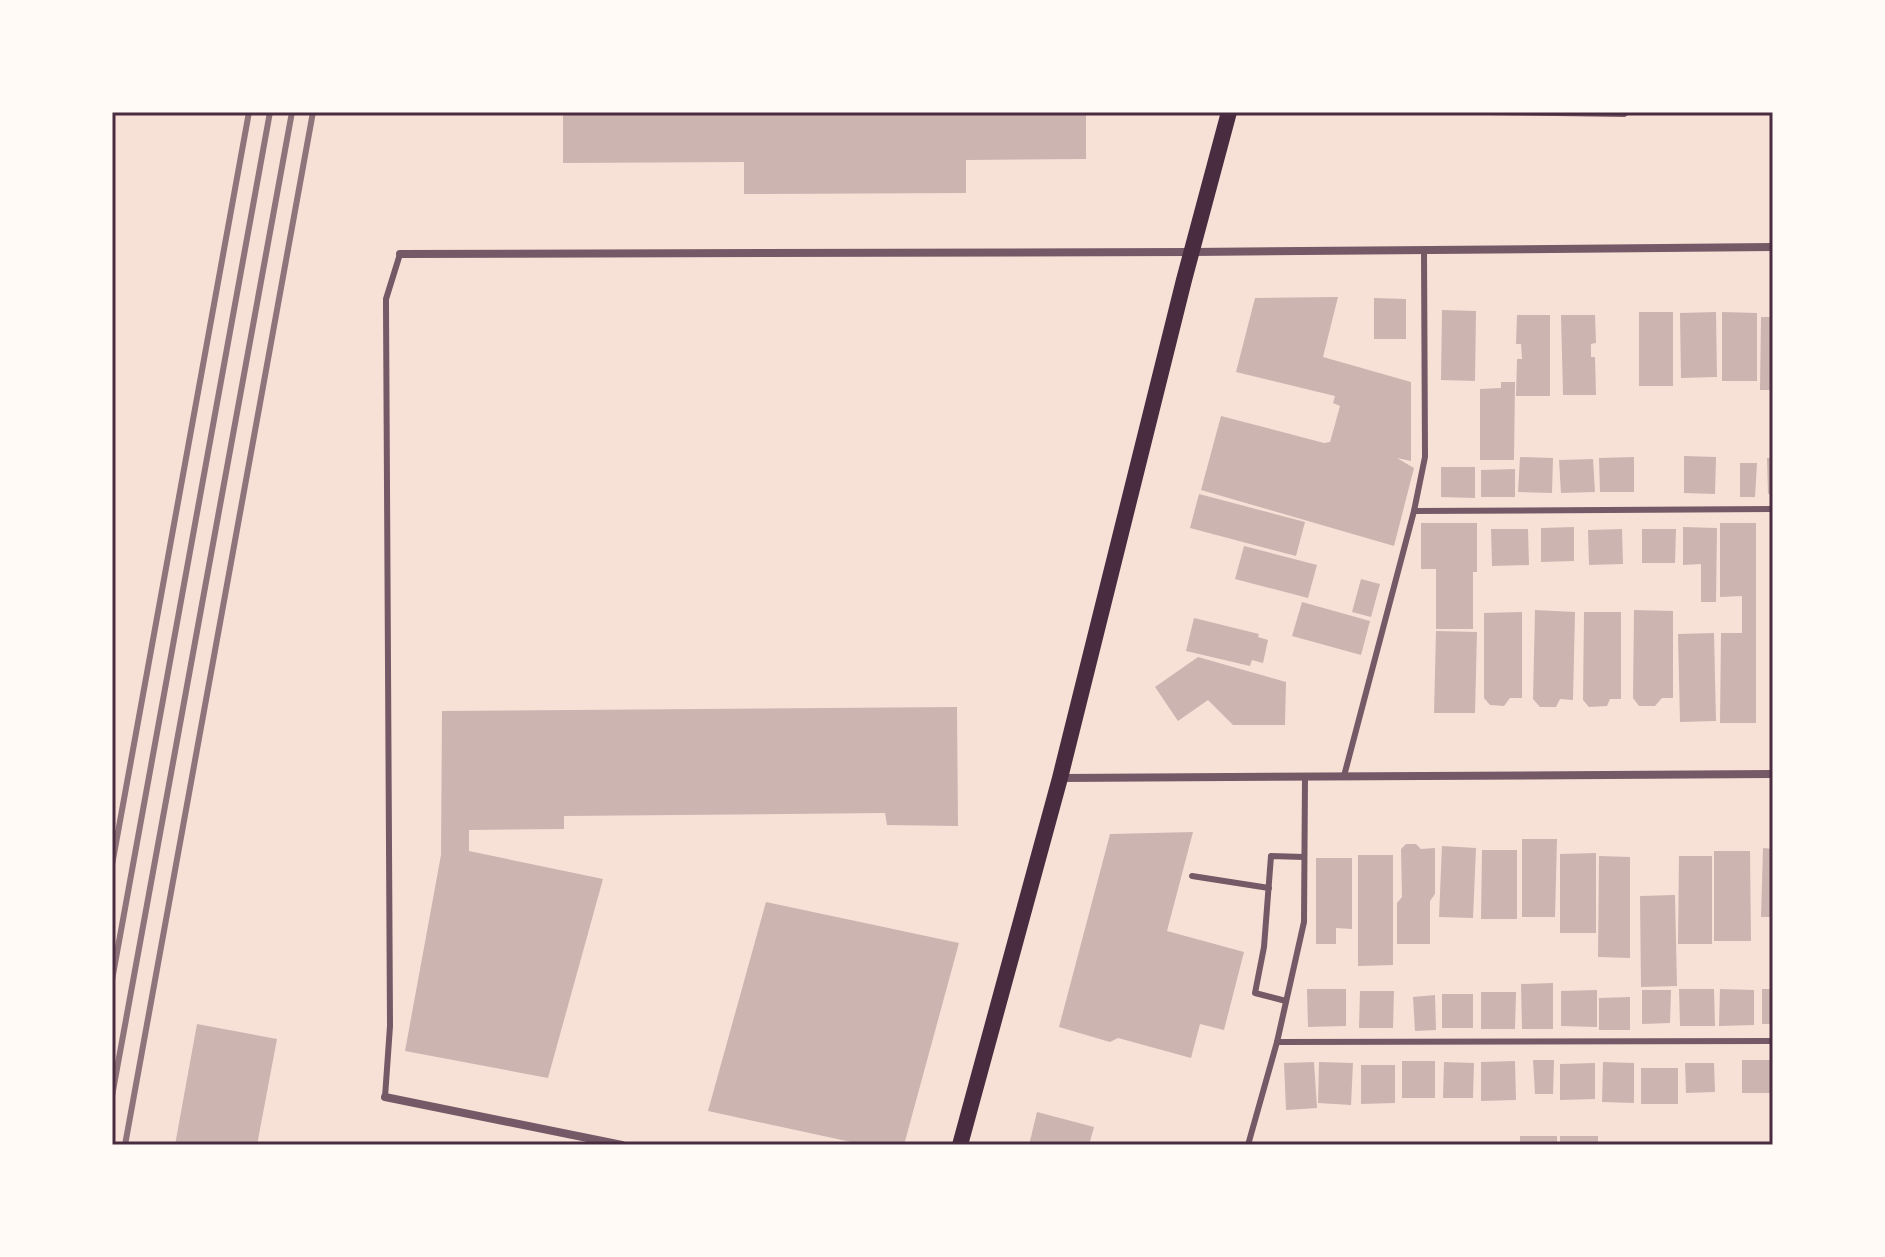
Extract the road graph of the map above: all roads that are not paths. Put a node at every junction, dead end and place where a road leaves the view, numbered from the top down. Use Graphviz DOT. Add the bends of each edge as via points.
graph roads {
  1 [pos="1229,112"];
  2 [pos="1489,112"];
  3 [pos="1627,112"];
  4 [pos="1773,247"];
  5 [pos="1424,250"];
  6 [pos="1192,252"];
  7 [pos="400,254"];
  8 [pos="1773,509"];
  9 [pos="1414,511"];
  10 [pos="1773,774"];
  11 [pos="1344,776"];
  12 [pos="1305,777"];
  13 [pos="1060,778"];
  14 [pos="1304,857"];
  15 [pos="1192,876"];
  16 [pos="1269,888"];
  17 [pos="1286,1001"];
  18 [pos="1773,1041"];
  19 [pos="1277,1042"];
  20 [pos="385,1097"];
  21 [pos="622,1145"];
  22 [pos="960,1145"];
  23 [pos="1248,1145"];
  1 -- 6 [label="main road"];
  2 -- 3 [label="lane"];
  4 -- 5 [label="street"];
  5 -- 6 [label="street"];
  5 -- 9 [label="lane" via="1425,457"];
  6 -- 7 [label="street"];
  6 -- 13 [label="main road"];
  7 -- 20 [label="lane" via="386,299 390,1026"];
  8 -- 9 [label="lane"];
  9 -- 11 [label="lane"];
  10 -- 11 [label="street"];
  11 -- 12 [label="street"];
  12 -- 13 [label="street"];
  12 -- 14 [label="lane"];
  13 -- 22 [label="main road"];
  14 -- 16 [label="lane" via="1271,856"];
  14 -- 17 [label="lane" via="1304,922"];
  15 -- 16 [label="lane"];
  16 -- 17 [label="lane" via="1255,993"];
  17 -- 19 [label="lane"];
  18 -- 19 [label="lane"];
  19 -- 23 [label="lane"];
  20 -- 21 [label="street"];
}
